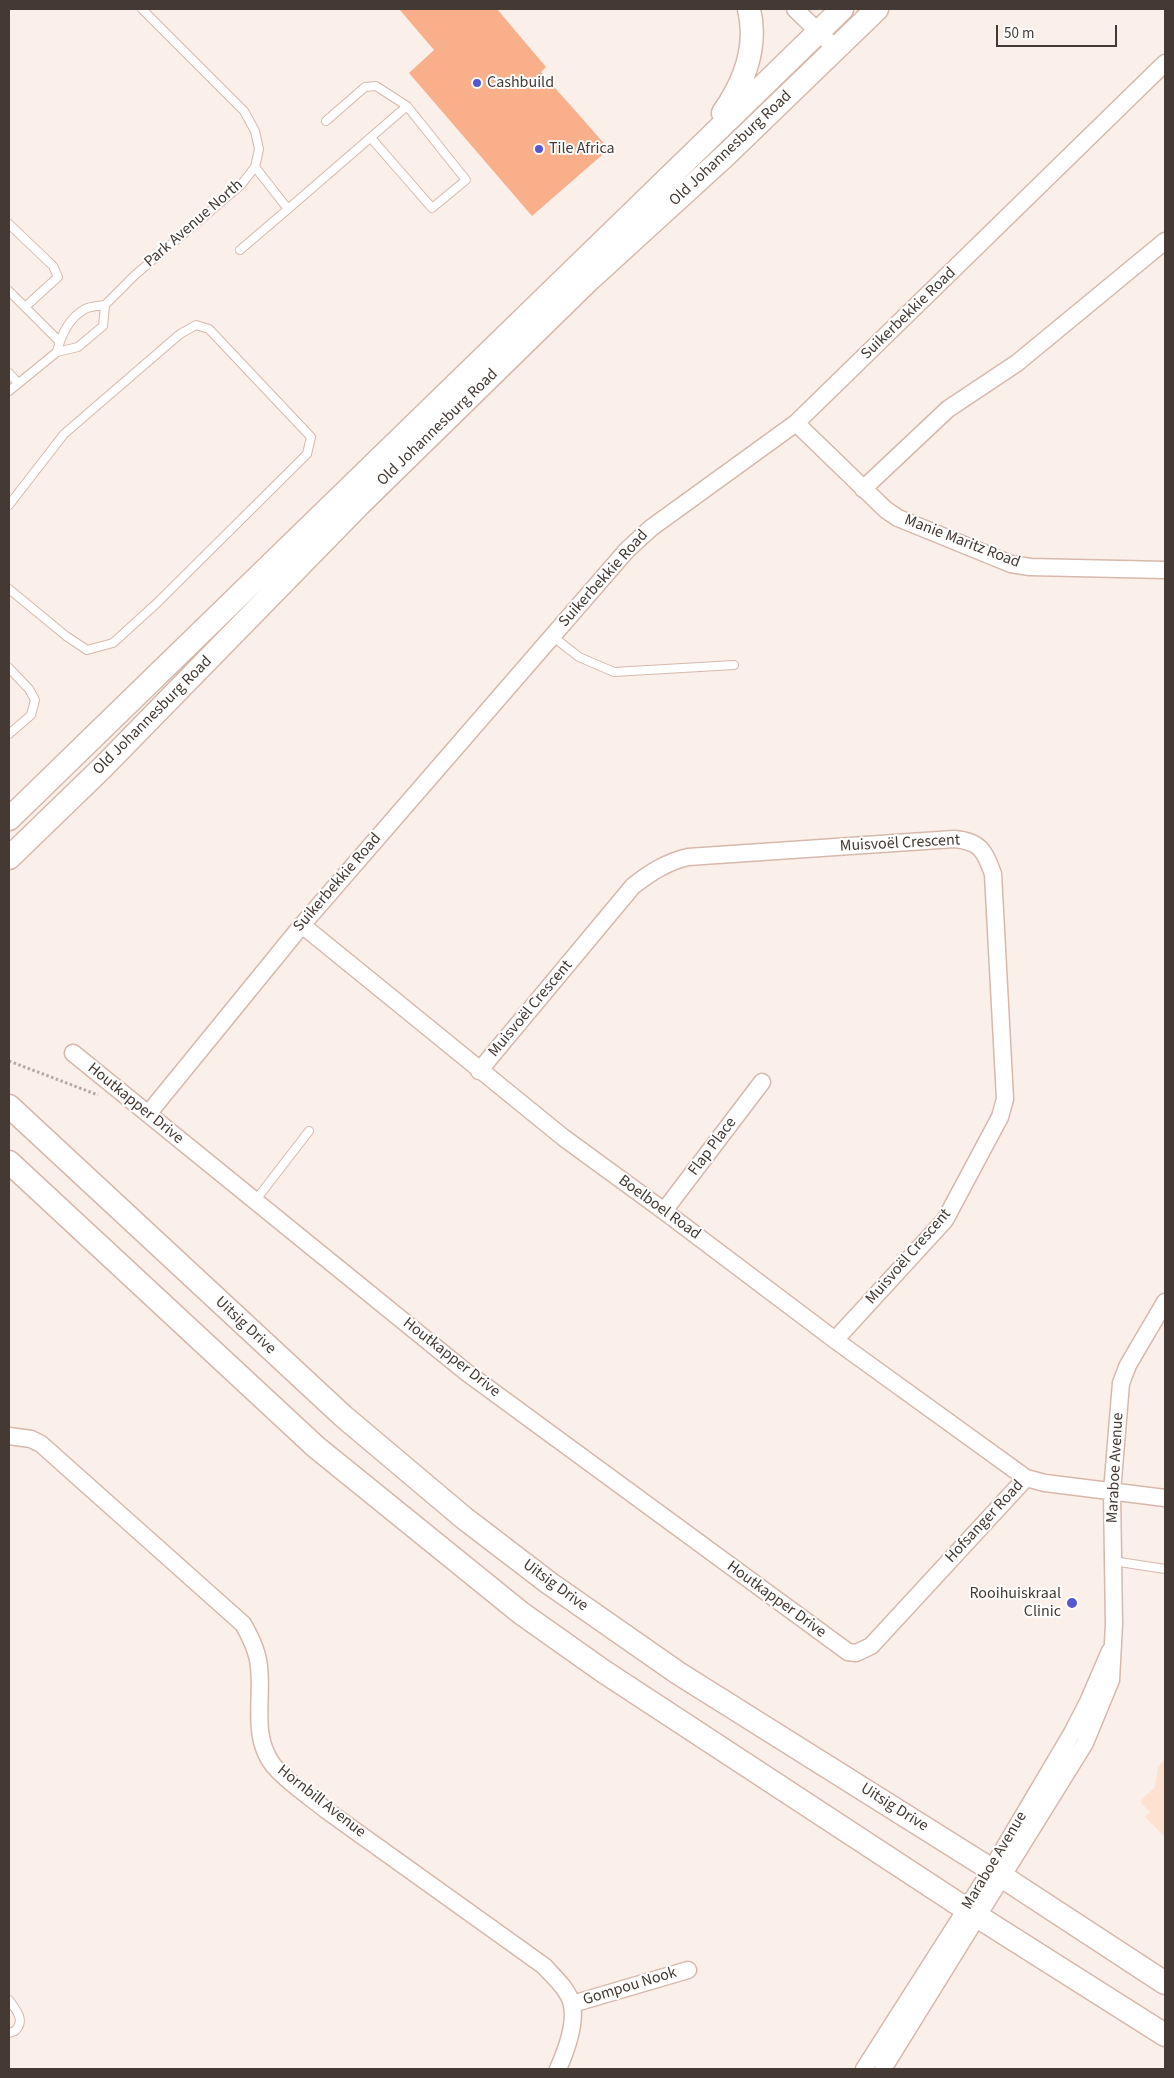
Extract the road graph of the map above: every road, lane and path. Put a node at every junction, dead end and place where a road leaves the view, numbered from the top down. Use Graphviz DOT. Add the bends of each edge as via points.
graph roads {
  1 [pos="142,9"];
  2 [pos="749,9"];
  3 [pos="795,9"];
  4 [pos="842,9"];
  5 [pos="877,9"];
  6 [pos="819,32"];
  7 [pos="836,48"];
  8 [pos="1165,63"];
  9 [pos="407,106"];
  10 [pos="326,121"];
  11 [pos="370,138"];
  12 [pos="701,148"];
  13 [pos="255,167"];
  14 [pos="288,208"];
  15 [pos="9,224"];
  16 [pos="1165,242"];
  17 [pos="240,250"];
  18 [pos="9,291"];
  19 [pos="105,306"];
  20 [pos="26,307"];
  21 [pos="59,341"];
  22 [pos="56,352"];
  23 [pos="9,373"];
  24 [pos="18,382"];
  25 [pos="9,391"];
  26 [pos="796,423"];
  27 [pos="863,489"];
  28 [pos="9,505"];
  29 [pos="1165,570"];
  30 [pos="9,589"];
  31 [pos="552,636"];
  32 [pos="734,665"];
  33 [pos="9,668"];
  34 [pos="9,734"];
  35 [pos="9,819"];
  36 [pos="9,858"];
  37 [pos="302,925"];
  38 [pos="73,1053"];
  39 [pos="9,1061"];
  40 [pos="479,1071"];
  41 [pos="762,1082"];
  42 [pos="102,1096"];
  43 [pos="9,1106"];
  44 [pos="148,1114"];
  45 [pos="309,1131"];
  46 [pos="10,1164"];
  47 [pos="255,1201"];
  48 [pos="664,1211"];
  49 [pos="1165,1302"];
  50 [pos="835,1340"];
  51 [pos="9,1436"];
  52 [pos="1026,1478"];
  53 [pos="1112,1492"];
  54 [pos="1165,1498"];
  55 [pos="1113,1560"];
  56 [pos="1165,1569"];
  57 [pos="841,1648"];
  58 [pos="997,1874"];
  59 [pos="972,1913"];
  60 [pos="688,1970"];
  61 [pos="1165,1983"];
  62 [pos="9,2000"];
  63 [pos="572,2004"];
  64 [pos="9,2033"];
  65 [pos="1165,2035"];
  66 [pos="558,2069"];
  67 [pos="864,2069"];
  68 [pos="883,2069"];
  1 -- 13 [label="lane, Park Avenue North" via="244,110 255,131 259,149"];
  2 -- 12 [label="main road" via="752,20 750,54 739,87"];
  3 -- 6 [label="street"];
  4 -- 6 [label="main road, Old Johannesburg Road"];
  5 -- 7 [label="main road, Old Johannesburg Road"];
  6 -- 7 [label="street"];
  6 -- 12 [label="main road, Old Johannesburg Road"];
  7 -- 36 [label="main road, Old Johannesburg Road" via="726,155 589,280"];
  8 -- 26 [label="street, Suikerbekkie Road"];
  9 -- 10 [label="lane" via="376,86 365,87"];
  9 -- 11 [label="lane"];
  9 -- 11 [label="lane" via="466,180 432,208"];
  11 -- 14 [label="lane"];
  12 -- 35 [label="main road, Old Johannesburg Road"];
  13 -- 14 [label="lane"];
  13 -- 19 [label="lane, Park Avenue North" via="241,185 135,274"];
  14 -- 17 [label="lane"];
  15 -- 20 [label="lane" via="54,266 58,277"];
  16 -- 27 [label="street" via="1016,362 948,409"];
  18 -- 20 [label="lane"];
  19 -- 21 [label="lane" via="86,308 63,330"];
  19 -- 22 [label="lane" via="103,326 78,347"];
  20 -- 21 [label="lane"];
  21 -- 22 [label="lane"];
  22 -- 24 [label="lane"];
  23 -- 24 [label="lane"];
  24 -- 25 [label="lane"];
  26 -- 27 [label="street, Manie Maritz Road"];
  26 -- 31 [label="street, Suikerbekkie Road" via="650,528"];
  27 -- 29 [label="street, Manie Maritz Road" via="898,518 1011,564"];
  28 -- 30 [label="lane" via="64,434 180,334 196,325 209,329 311,437 307,454 157,604 113,643 87,650"];
  31 -- 32 [label="lane" via="579,657 614,672"];
  31 -- 37 [label="street, Suikerbekkie Road"];
  33 -- 34 [label="lane" via="35,700 31,714"];
  37 -- 40 [label="street, Boelboel Road"];
  37 -- 44 [label="street, Suikerbekkie Road"];
  38 -- 44 [label="street, Houtkapper Drive"];
  39 -- 42 [label="path"];
  40 -- 48 [label="street, Boelboel Road"];
  40 -- 50 [label="street, Muisvoël Crescent" via="633,886 656,868 688,857 954,839 973,842 986,854 993,874 1004,1107 945,1220"];
  41 -- 48 [label="street, Flap Place"];
  43 -- 58 [label="main road, Uitsig Drive" via="343,1416 464,1518 678,1673"];
  44 -- 47 [label="street, Houtkapper Drive"];
  45 -- 47 [label="lane"];
  46 -- 59 [label="main road" via="316,1447 521,1613 603,1671"];
  47 -- 57 [label="street, Houtkapper Drive" via="466,1372"];
  48 -- 50 [label="street, Boelboel Road"];
  49 -- 53 [label="street, Maraboe Avenue" via="1128,1364 1121,1382"];
  50 -- 52 [label="street, Boelboel Road"];
  51 -- 63 [label="street, Hornbill Avenue" via="41,1444 243,1624 259,1666 261,1740 273,1765 326,1810 544,1966 560,1983"];
  52 -- 53 [label="street, Hofsanger Road"];
  52 -- 57 [label="street, Hofsanger Road" via="871,1646 856,1654"];
  53 -- 54 [label="street, Hofsanger Road"];
  53 -- 55 [label="street, Maraboe Avenue"];
  55 -- 56 [label="lane"];
  55 -- 58 [label="street, Maraboe Avenue" via="1112,1646 1088,1702"];
  58 -- 59 [label="street, Maraboe Avenue"];
  58 -- 61 [label="main road, Uitsig Drive"];
  59 -- 65 [label="main road"];
  59 -- 67 [label="street, Maraboe Avenue"];
  59 -- 68 [label="street, Maraboe Avenue"];
  60 -- 63 [label="street, Gompou Nook"];
  62 -- 64 [label="lane" via="20,2015 18,2027"];
  63 -- 66 [label="street" via="569,2043"];
}
